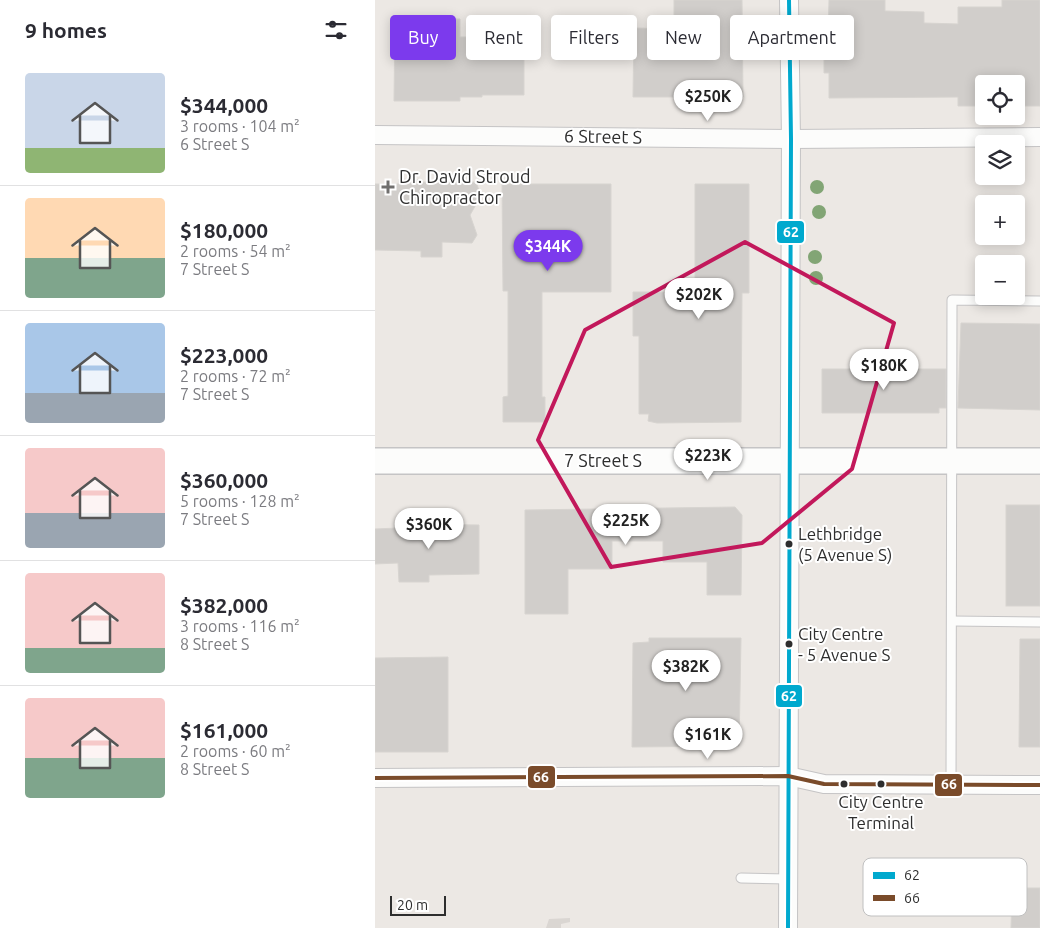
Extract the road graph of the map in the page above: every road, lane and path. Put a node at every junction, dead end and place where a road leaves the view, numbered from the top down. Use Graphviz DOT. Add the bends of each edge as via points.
graph roads {
  1 [pos="789,0"];
  2 [pos="375,135"];
  3 [pos="1040,137"];
  4 [pos="791,139"];
  5 [pos="1040,301"];
  6 [pos="375,461"];
  7 [pos="790,461"];
  8 [pos="952,461"];
  9 [pos="1040,461"];
  10 [pos="951,622"];
  11 [pos="1040,622"];
  12 [pos="788,776"];
  13 [pos="375,778"];
  14 [pos="951,785"];
  15 [pos="1040,785"];
  16 [pos="741,878"];
  17 [pos="788,879"];
  18 [pos="787,928"];
  1 -- 4 [label="street"];
  2 -- 4 [label="street, 6 Street S"];
  3 -- 4 [label="street, 6 Street S"];
  4 -- 7 [label="street"];
  5 -- 8 [label="lane" via="953,300"];
  6 -- 7 [label="street, 7 Street S"];
  7 -- 8 [label="street, 7 Street S"];
  7 -- 12 [label="street"];
  8 -- 9 [label="street, 7 Street S"];
  8 -- 10 [label="lane"];
  10 -- 11 [label="lane"];
  10 -- 14 [label="lane"];
  12 -- 13 [label="street"];
  12 -- 14 [label="street" via="824,784"];
  12 -- 17 [label="street"];
  14 -- 15 [label="street"];
  16 -- 17 [label="lane"];
  17 -- 18 [label="street"];
}
